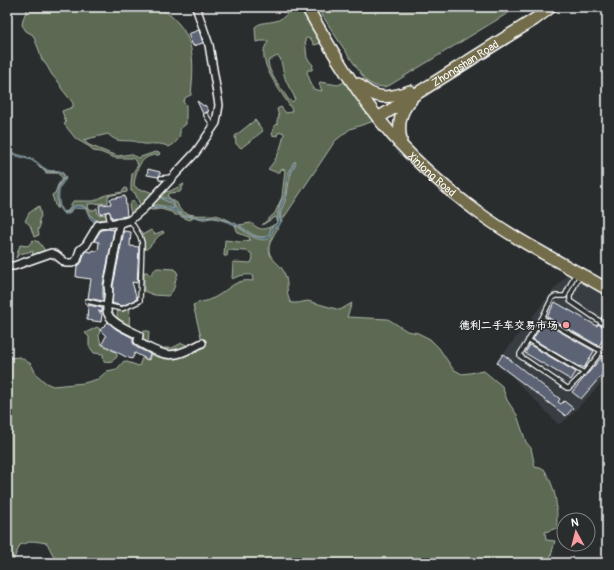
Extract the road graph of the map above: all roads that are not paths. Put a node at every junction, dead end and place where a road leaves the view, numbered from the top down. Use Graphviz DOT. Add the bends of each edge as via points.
graph roads {
  1 [pos="196,7"];
  2 [pos="308,7"];
  3 [pos="540,7"];
  4 [pos="551,7"];
  5 [pos="352,78"];
  6 [pos="412,93"];
  7 [pos="206,115"];
  8 [pos="378,115"];
  9 [pos="214,127"];
  10 [pos="401,140"];
  11 [pos="172,177"];
  12 [pos="161,178"];
  13 [pos="108,214"];
  14 [pos="130,220"];
  15 [pos="120,223"];
  16 [pos="110,224"];
  17 [pos="7,266"];
  18 [pos="579,271"];
  19 [pos="607,287"];
  20 [pos="86,300"];
  21 [pos="107,306"];
  22 [pos="542,318"];
  23 [pos="607,326"];
  24 [pos="528,340"];
  25 [pos="202,344"];
  26 [pos="607,344"];
  27 [pos="601,351"];
  28 [pos="584,373"];
  1 -- 9 [label="street" via="209,45 218,100 218,117"];
  2 -- 5 [label="main road, Xinlong Road"];
  2 -- 8 [label="main road, Xinlong Road" via="350,80"];
  3 -- 6 [label="main road, Zhongshan Road"];
  4 -- 6 [label="main road, Zhongshan Road"];
  5 -- 6 [label="main road" via="364,90 378,96"];
  5 -- 8 [label="main road, Xinlong Road"];
  6 -- 8 [label="main road, Zhongshan Road"];
  6 -- 10 [label="main road" via="401,116"];
  7 -- 9 [label="lane"];
  8 -- 10 [label="main road, Xinlong Road"];
  8 -- 18 [label="main road, Xinlong Road" via="392,135 426,169 479,213 526,243"];
  9 -- 11 [label="street" via="196,152"];
  10 -- 18 [label="main road, Xinlong Road" via="433,172 482,211"];
  11 -- 12 [label="lane"];
  11 -- 14 [label="street"];
  13 -- 16 [label="lane"];
  14 -- 15 [label="street"];
  14 -- 21 [label="lane" via="142,242 140,301 122,309"];
  15 -- 16 [label="street"];
  15 -- 21 [label="street" via="108,286"];
  16 -- 17 [label="street" via="96,226 86,245 80,250 77,260 72,263 66,263 51,253"];
  18 -- 19 [label="main road, Xinlong Road"];
  18 -- 22 [label="lane" via="567,294 564,297 554,296"];
  18 -- 23 [label="lane" via="570,301"];
  20 -- 21 [label="lane"];
  21 -- 25 [label="street" via="110,318 139,335 140,343 160,353 182,353"];
  22 -- 24 [label="lane"];
  22 -- 27 [label="lane"];
  24 -- 28 [label="lane"];
  24 -- 28 [label="lane" via="520,356 567,388"];
  26 -- 27 [label="lane"];
  27 -- 28 [label="lane"];
}
